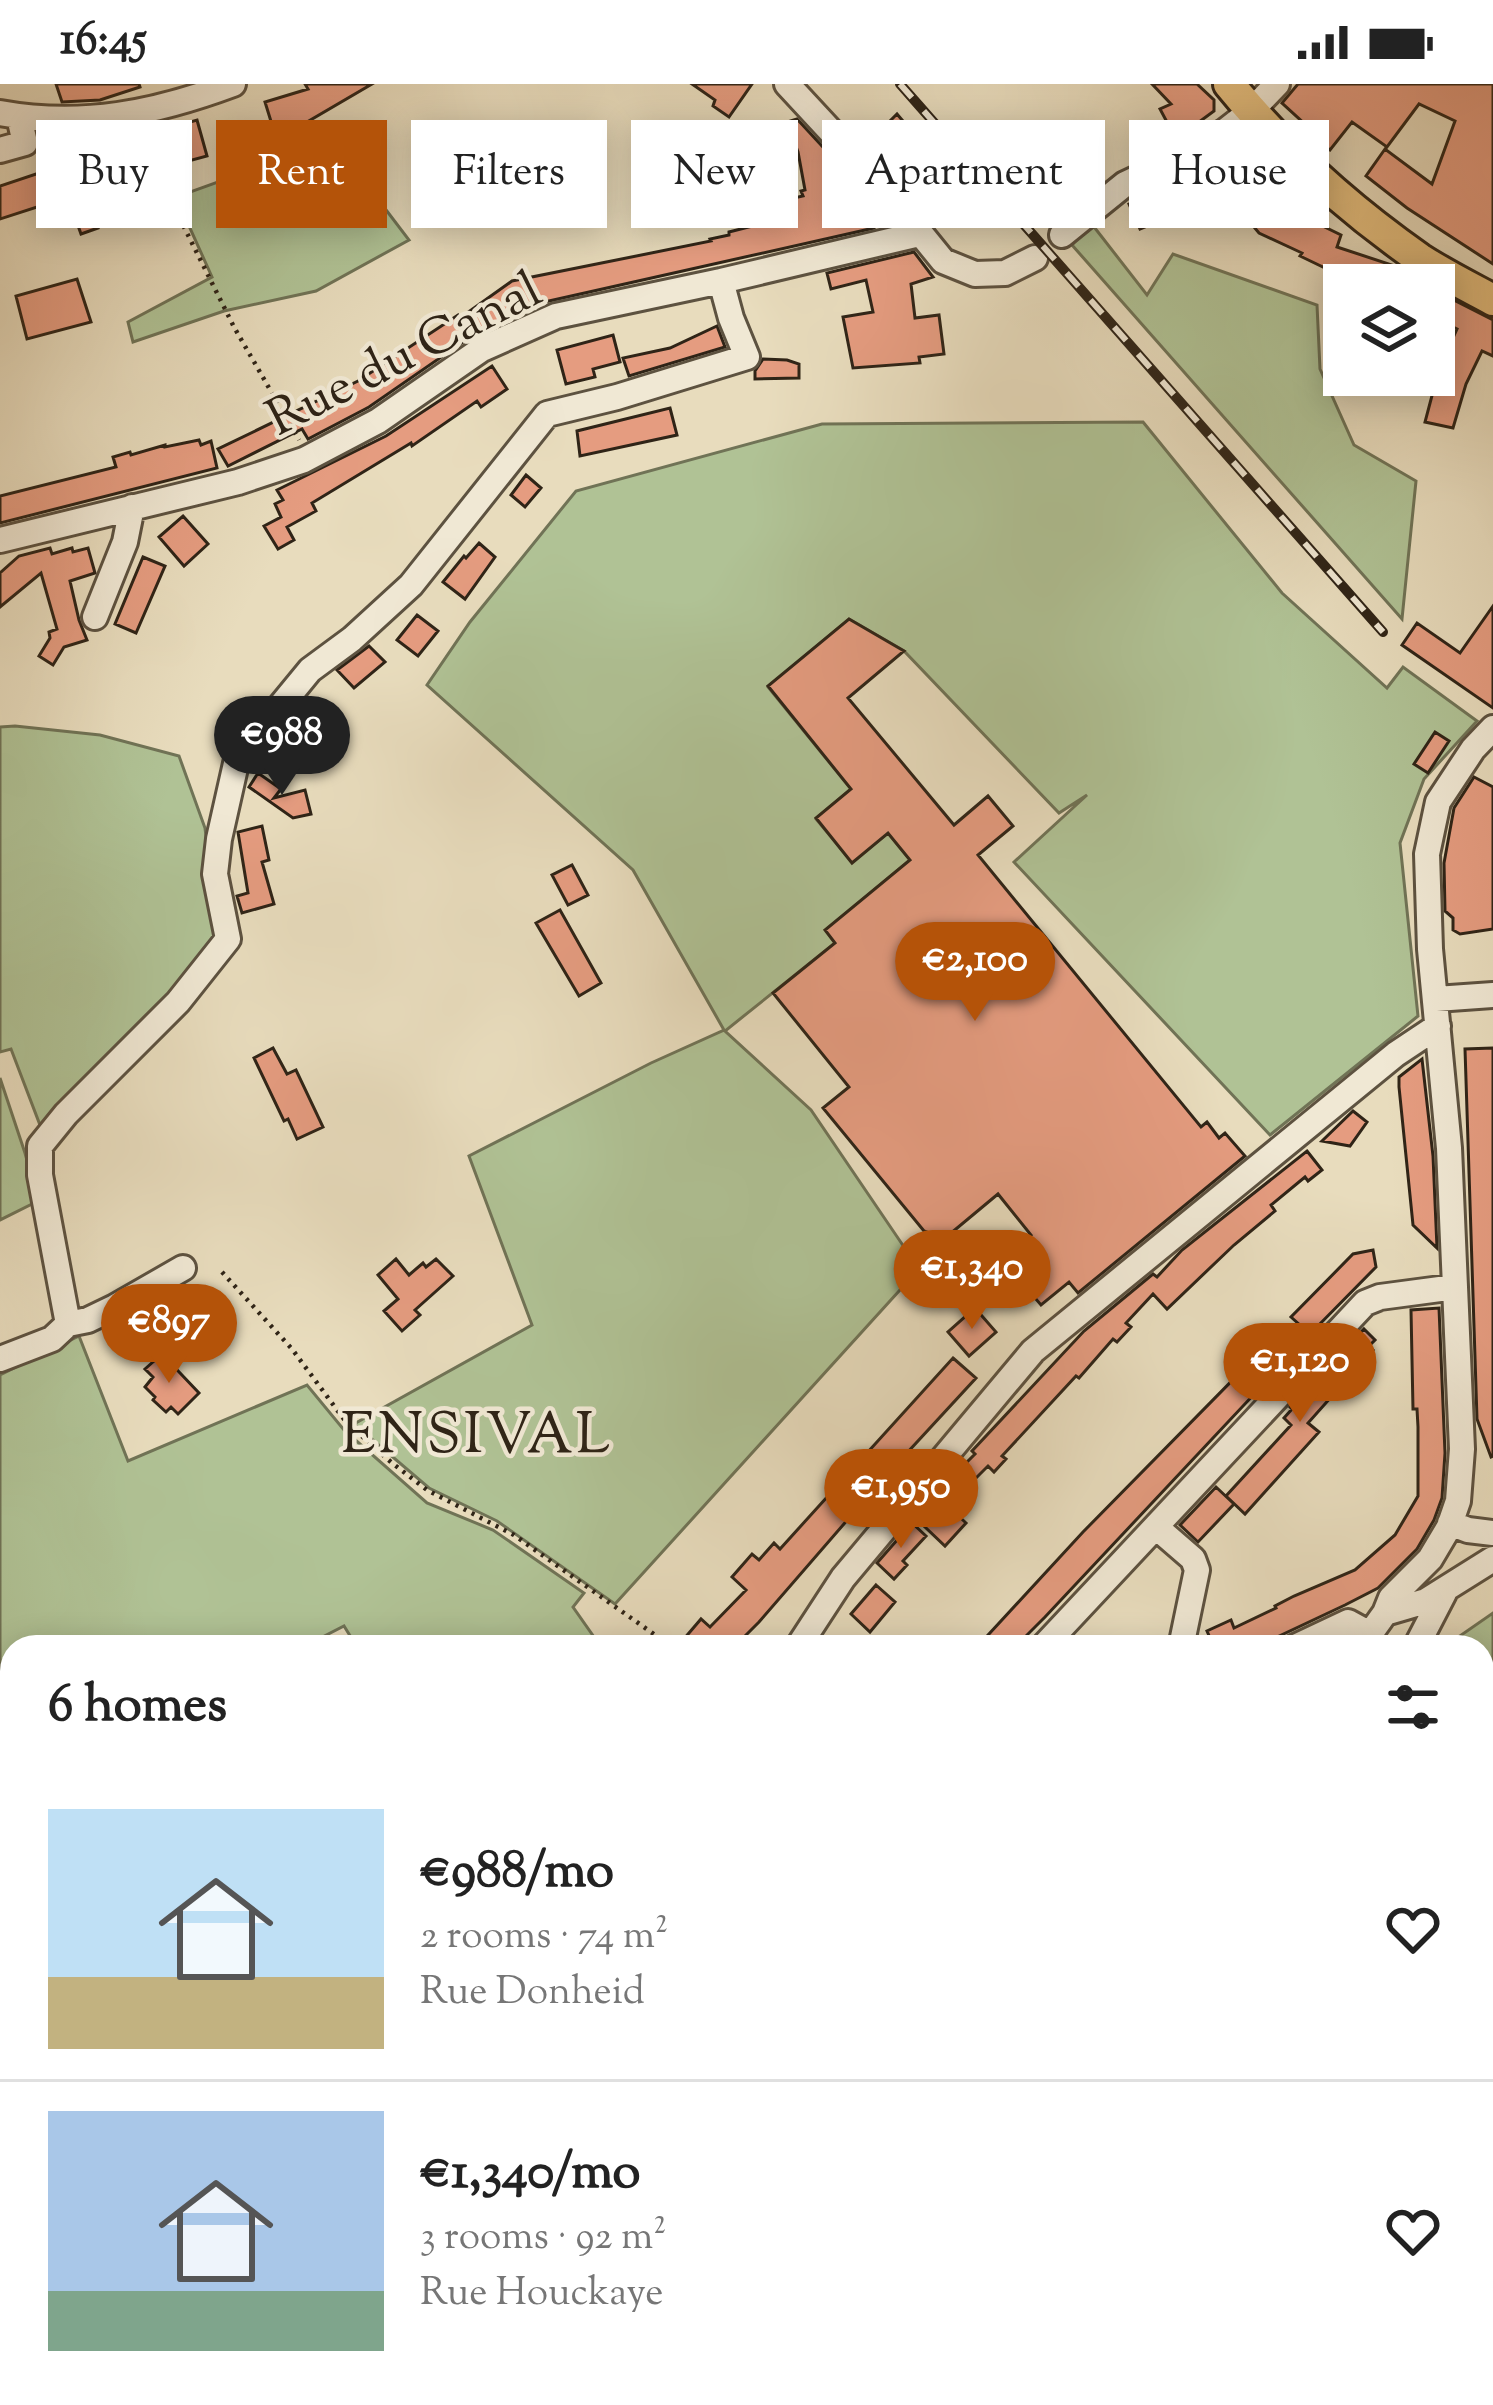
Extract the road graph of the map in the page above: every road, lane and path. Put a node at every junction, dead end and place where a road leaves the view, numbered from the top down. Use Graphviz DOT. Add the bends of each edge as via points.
graph roads {
  1 [pos="232,84"];
  2 [pos="788,84"];
  3 [pos="1229,84"];
  4 [pos="1277,84"];
  5 [pos="142,111"];
  6 [pos="1251,111"];
  7 [pos="18,116"];
  8 [pos="0,150"];
  9 [pos="919,234"];
  10 [pos="1061,235"];
  11 [pos="1035,258"];
  12 [pos="721,281"];
  13 [pos="1493,300"];
  14 [pos="309,457"];
  15 [pos="132,507"];
  16 [pos="0,540"];
  17 [pos="95,617"];
  18 [pos="1493,728"];
  19 [pos="1493,995"];
  20 [pos="1436,999"];
  21 [pos="1438,1026"];
  22 [pos="182,1268"];
  23 [pos="222,1271"];
  24 [pos="1455,1287"];
  25 [pos="68,1324"];
  26 [pos="0,1359"];
  27 [pos="1450,1523"];
  28 [pos="1156,1527"];
  29 [pos="1493,1533"];
  30 [pos="1493,1559"];
  31 [pos="1446,1591"];
  32 [pos="1388,1606"];
  33 [pos="655,1635"];
  34 [pos="806,1635"];
  35 [pos="1054,1635"];
  36 [pos="1183,1635"];
  37 [pos="1365,1635"];
  38 [pos="1421,1635"];
  1 -- 5 [label="street"];
  2 -- 9 [label="street"];
  3 -- 6 [label="main road"];
  4 -- 6 [label="street"];
  5 -- 7 [label="street"];
  5 -- 14 [label="path" via="170,199"];
  6 -- 10 [label="street" via="1125,184"];
  6 -- 13 [label="main road" via="1421,260"];
  7 -- 8 [label="street" via="25,143"];
  9 -- 11 [label="street" via="943,261 975,274 1005,273"];
  9 -- 12 [label="street, Rue du Canal"];
  12 -- 14 [label="street, Rue du Canal" via="514,332"];
  12 -- 25 [label="street" via="747,357 548,414 411,585 310,670 237,758 215,874 228,939 40,1146"];
  14 -- 15 [label="street, Rue du Canal"];
  15 -- 16 [label="street, Rue du Canal"];
  15 -- 17 [label="street"];
  18 -- 20 [label="street" via="1438,802 1427,854"];
  19 -- 20 [label="street"];
  20 -- 21 [label="street"];
  21 -- 24 [label="street"];
  21 -- 34 [label="street" via="1033,1351 843,1578"];
  22 -- 25 [label="street"];
  23 -- 33 [label="path" via="346,1421 392,1463 514,1535"];
  24 -- 27 [label="street" via="1462,1462"];
  24 -- 28 [label="street" via="1365,1303"];
  25 -- 26 [label="street" via="52,1339"];
  27 -- 29 [label="street"];
  27 -- 32 [label="street"];
  28 -- 35 [label="street"];
  28 -- 36 [label="street" via="1197,1570"];
  30 -- 31 [label="street"];
  31 -- 32 [label="street"];
  31 -- 38 [label="street"];
  32 -- 37 [label="street"];
}
